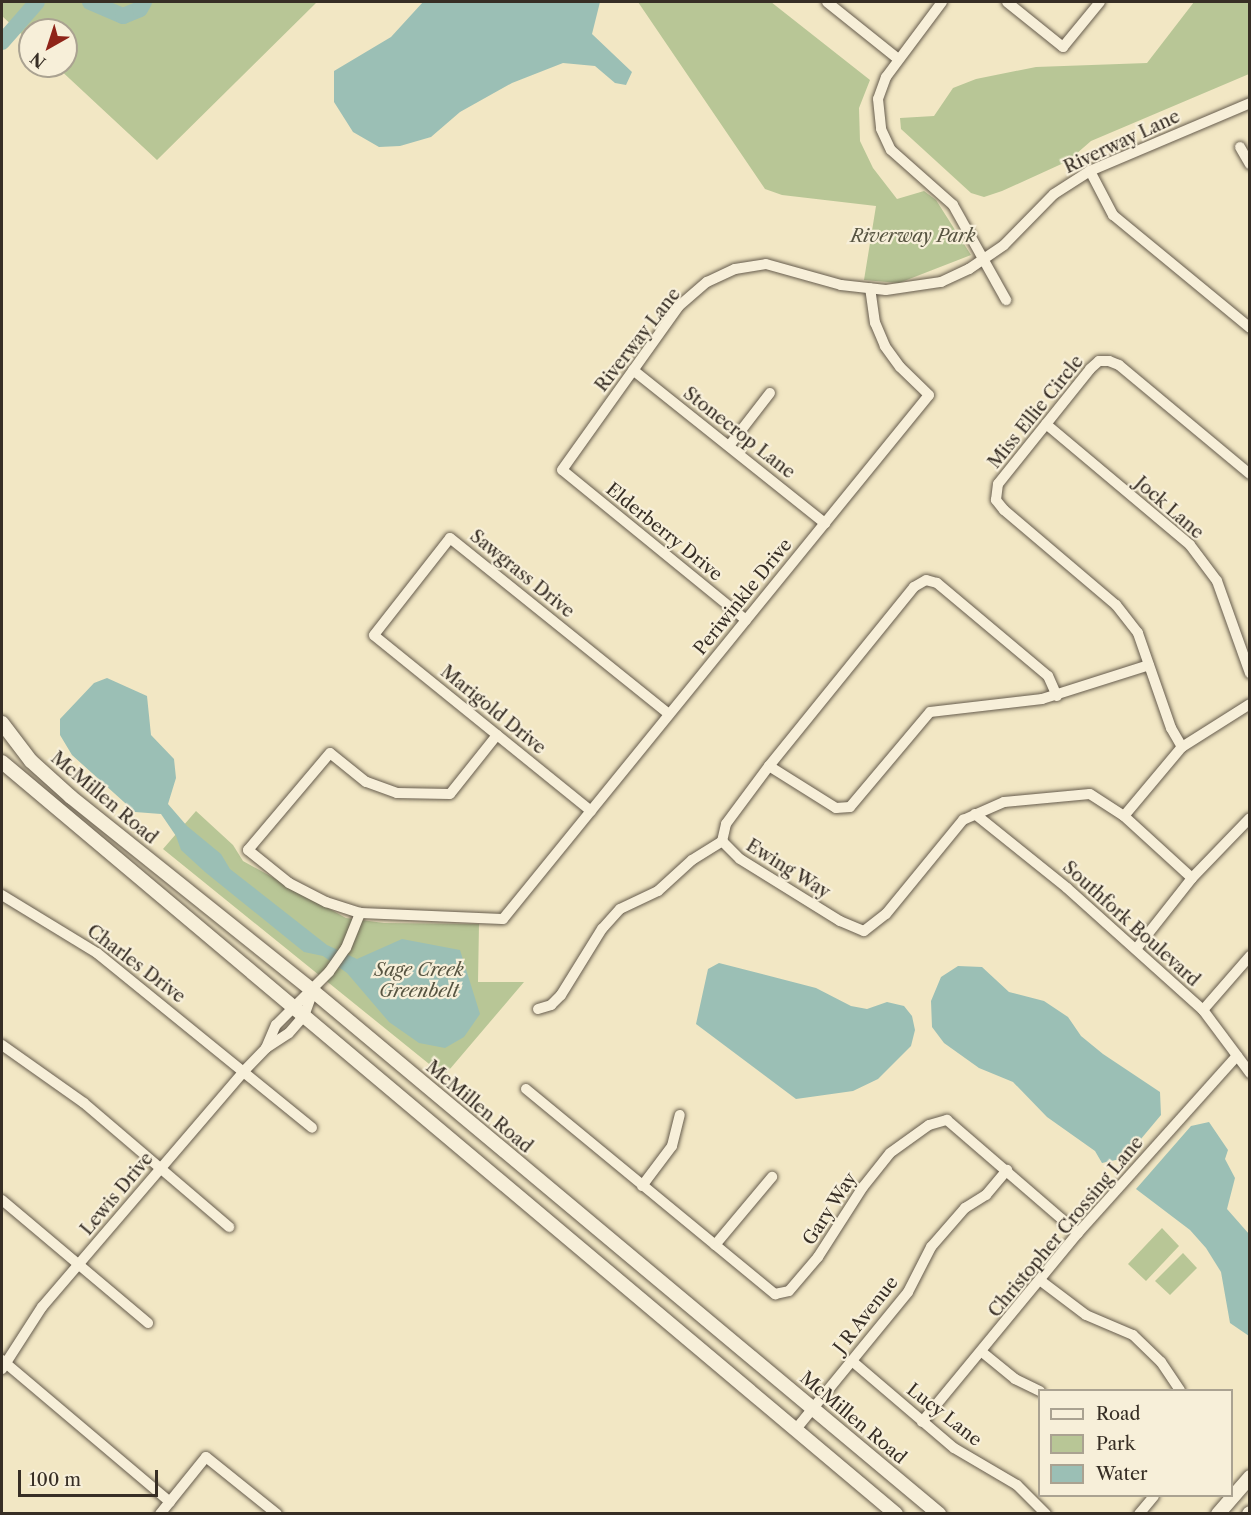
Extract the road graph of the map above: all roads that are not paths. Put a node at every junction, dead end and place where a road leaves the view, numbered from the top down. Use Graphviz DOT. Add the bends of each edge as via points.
graph roads {
  1 [pos="827,2"];
  2 [pos="942,2"];
  3 [pos="1007,2"];
  4 [pos="1100,2"];
  5 [pos="897,58"];
  6 [pos="1250,103"];
  7 [pos="1240,147"];
  8 [pos="1250,164"];
  9 [pos="1090,171"];
  10 [pos="984,259"];
  11 [pos="870,288"];
  12 [pos="1006,300"];
  13 [pos="1250,328"];
  14 [pos="633,370"];
  15 [pos="770,393"];
  16 [pos="1046,424"];
  17 [pos="729,446"];
  18 [pos="562,470"];
  19 [pos="1250,474"];
  20 [pos="825,523"];
  21 [pos="746,620"];
  22 [pos="374,635"];
  23 [pos="1149,665"];
  24 [pos="1250,673"];
  25 [pos="1057,696"];
  26 [pos="1250,704"];
  27 [pos="669,714"];
  28 [pos="2,723"];
  29 [pos="497,735"];
  30 [pos="1182,747"];
  31 [pos="2,762"];
  32 [pos="769,766"];
  33 [pos="591,811"];
  34 [pos="975,814"];
  35 [pos="1124,816"];
  36 [pos="1250,818"];
  37 [pos="722,841"];
  38 [pos="1192,878"];
  39 [pos="2,895"];
  40 [pos="360,913"];
  41 [pos="1136,950"];
  42 [pos="1250,956"];
  43 [pos="313,991"];
  44 [pos="292,1006"];
  45 [pos="538,1009"];
  46 [pos="1203,1010"];
  47 [pos="304,1016"];
  48 [pos="2,1045"];
  49 [pos="266,1048"];
  50 [pos="1237,1056"];
  51 [pos="244,1071"];
  52 [pos="1250,1073"];
  53 [pos="526,1089"];
  54 [pos="680,1115"];
  55 [pos="312,1128"];
  56 [pos="160,1168"];
  57 [pos="1007,1170"];
  58 [pos="772,1177"];
  59 [pos="642,1186"];
  60 [pos="2,1200"];
  61 [pos="230,1227"];
  62 [pos="1078,1233"];
  63 [pos="715,1245"];
  64 [pos="79,1264"];
  65 [pos="1041,1281"];
  66 [pos="148,1323"];
  67 [pos="982,1352"];
  68 [pos="852,1361"];
  69 [pos="3,1364"];
  70 [pos="1179,1389"];
  71 [pos="1038,1390"];
  72 [pos="813,1408"];
  73 [pos="922,1422"];
  74 [pos="796,1429"];
  75 [pos="1250,1477"];
  76 [pos="1151,1497"];
  77 [pos="1233,1497"];
  78 [pos="1233,1497"];
  79 [pos="170,1502"];
  80 [pos="160,1514"];
  81 [pos="277,1514"];
  82 [pos="896,1514"];
  83 [pos="939,1514"];
  84 [pos="1046,1514"];
  85 [pos="1139,1514"];
  86 [pos="1218,1514"];
  1 -- 5 [label="street"];
  2 -- 5 [label="street"];
  3 -- 4 [label="street" via="1063,47"];
  5 -- 10 [label="street" via="878,99 880,129 891,150 953,205"];
  6 -- 9 [label="street, Riverway Lane"];
  7 -- 8 [label="street"];
  9 -- 10 [label="street, Riverway Lane" via="1054,194 1004,245"];
  9 -- 13 [label="street" via="1113,215"];
  10 -- 11 [label="street, Riverway Lane" via="941,282 910,289"];
  10 -- 12 [label="street"];
  11 -- 14 [label="street, Riverway Lane" via="841,285 766,264 735,269 707,282 680,306"];
  11 -- 20 [label="street, Periwinkle Drive" via="875,323 885,346 929,395"];
  14 -- 17 [label="street, Stonecrop Lane"];
  14 -- 18 [label="street, Riverway Lane"];
  15 -- 17 [label="street"];
  16 -- 19 [label="street, Miss Ellie Circle" via="1090,369 1109,361 1119,364"];
  16 -- 23 [label="street, Miss Ellie Circle" via="998,484 996,500 1116,605 1138,633"];
  16 -- 24 [label="street, Jock Lane" via="1190,545 1217,581"];
  17 -- 20 [label="street, Stonecrop Lane"];
  18 -- 21 [label="street, Elderberry Drive"];
  20 -- 21 [label="street, Periwinkle Drive"];
  21 -- 27 [label="street, Periwinkle Drive"];
  22 -- 27 [label="street, Sawgrass Drive" via="450,538"];
  22 -- 29 [label="street, Marigold Drive"];
  23 -- 25 [label="street"];
  23 -- 30 [label="street, Miss Ellie Circle"];
  25 -- 32 [label="street" via="930,712 850,807 836,808"];
  25 -- 32 [label="street, Ewing Way" via="1048,676 937,582 926,580 914,586"];
  26 -- 30 [label="street"];
  27 -- 33 [label="street, Periwinkle Drive"];
  28 -- 43 [label="main road, McMillen Road" via="31,761 71,797"];
  29 -- 33 [label="street, Marigold Drive"];
  29 -- 40 [label="street" via="450,794 398,793 366,782 330,753 248,850 289,883"];
  30 -- 35 [label="street"];
  31 -- 44 [label="main road"];
  32 -- 37 [label="street, Ewing Way" via="726,824"];
  33 -- 40 [label="street, Periwinkle Drive" via="503,919"];
  34 -- 35 [label="street, Ewing Way" via="1004,802 1090,794"];
  34 -- 37 [label="street, Ewing Way" via="950,834 875,926 864,931 840,921 740,859"];
  34 -- 41 [label="street, Southfork Boulevard"];
  35 -- 38 [label="street, Ewing Way"];
  36 -- 38 [label="street"];
  37 -- 45 [label="street" via="692,860 658,891 620,909 602,929 561,995 551,1005"];
  38 -- 41 [label="street"];
  39 -- 51 [label="street, Charles Drive" via="97,953"];
  40 -- 43 [label="street, Lewis Drive" via="346,948"];
  41 -- 46 [label="street, Southfork Boulevard"];
  42 -- 46 [label="street"];
  43 -- 44 [label="street, Lewis Drive"];
  43 -- 47 [label="street, Lewis Drive"];
  43 -- 72 [label="main road, McMillen Road"];
  44 -- 47 [label="main road"];
  44 -- 49 [label="street, Lewis Drive" via="276,1025"];
  46 -- 50 [label="street, Southfork Boulevard"];
  47 -- 49 [label="street, Lewis Drive" via="289,1034"];
  47 -- 74 [label="main road"];
  48 -- 56 [label="street" via="84,1103"];
  49 -- 51 [label="street, Lewis Drive"];
  50 -- 52 [label="street, Southfork Boulevard"];
  50 -- 62 [label="street, Christopher Crossing Lane"];
  51 -- 55 [label="street, Charles Drive"];
  51 -- 56 [label="street, Lewis Drive"];
  53 -- 59 [label="street, Gary Way"];
  54 -- 59 [label="street" via="672,1146"];
  56 -- 61 [label="street"];
  56 -- 64 [label="street, Lewis Drive"];
  57 -- 62 [label="street, Gary Way"];
  57 -- 63 [label="street, Gary Way" via="946,1120 928,1125 879,1166 836,1235 789,1291 782,1294 775,1294"];
  57 -- 68 [label="street, J R Avenue" via="986,1195 965,1208 931,1247 908,1292"];
  58 -- 63 [label="street"];
  59 -- 63 [label="street, Gary Way"];
  60 -- 64 [label="street"];
  62 -- 65 [label="street, Christopher Crossing Lane"];
  64 -- 66 [label="street"];
  64 -- 69 [label="street, Lewis Drive" via="42,1307"];
  65 -- 67 [label="street, Christopher Crossing Lane"];
  65 -- 70 [label="street" via="1086,1315 1133,1335 1161,1362"];
  67 -- 71 [label="street" via="1015,1379"];
  67 -- 73 [label="street, Christopher Crossing Lane"];
  68 -- 72 [label="street, J R Avenue"];
  68 -- 73 [label="street, Lucy Lane"];
  69 -- 79 [label="street"];
  72 -- 74 [label="street, J R Avenue"];
  72 -- 83 [label="main road, McMillen Road"];
  73 -- 84 [label="street, Lucy Lane" via="954,1448 1017,1485"];
  74 -- 82 [label="main road"];
  75 -- 77 [label="main road"];
  76 -- 85 [label="street"];
  78 -- 86 [label="main road"];
  79 -- 80 [label="street"];
  79 -- 81 [label="street" via="206,1457"];
}
